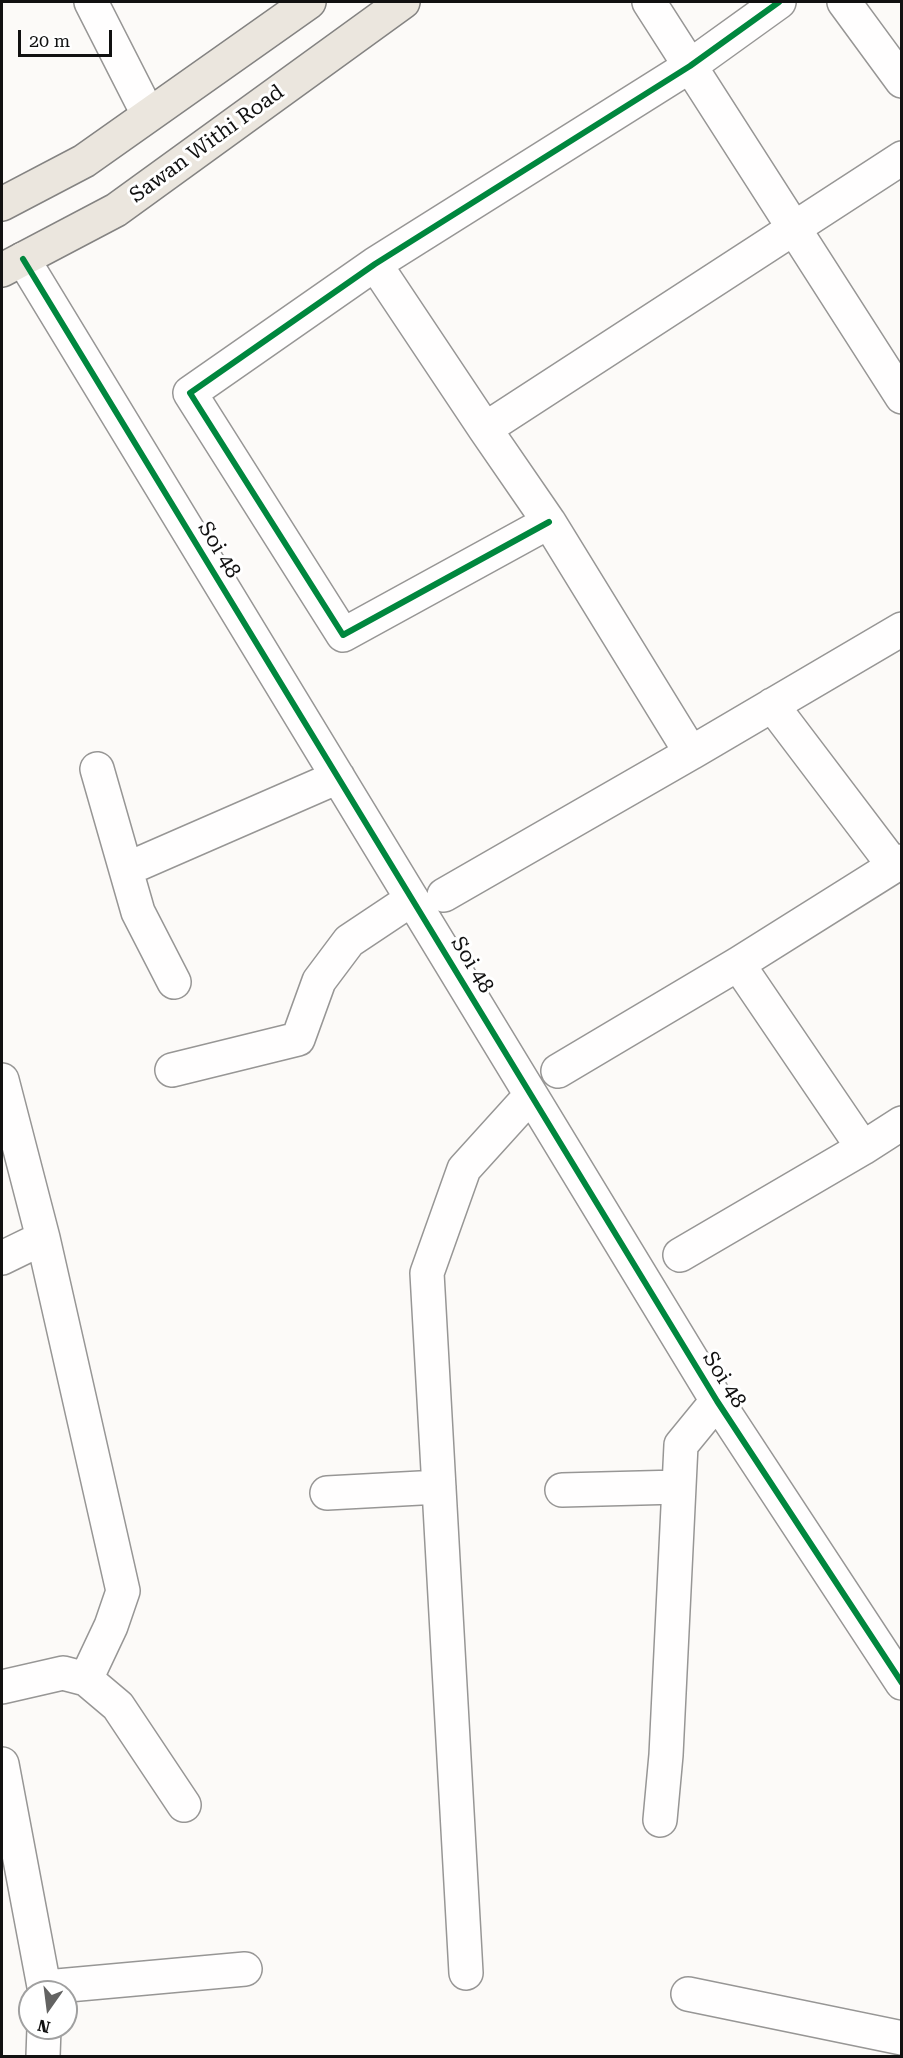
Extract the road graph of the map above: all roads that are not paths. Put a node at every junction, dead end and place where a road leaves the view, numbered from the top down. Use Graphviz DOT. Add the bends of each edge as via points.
graph roads {
  1 [pos="91,2"];
  2 [pos="309,2"];
  3 [pos="403,2"];
  4 [pos="648,2"];
  5 [pos="779,2"];
  6 [pos="844,2"];
  7 [pos="690,66"];
  8 [pos="902,81"];
  9 [pos="148,114"];
  10 [pos="902,158"];
  11 [pos="2,204"];
  12 [pos="794,228"];
  13 [pos="12,264"];
  14 [pos="375,264"];
  15 [pos="902,397"];
  16 [pos="485,429"];
  17 [pos="549,522"];
  18 [pos="902,629"];
  19 [pos="772,705"];
  20 [pos="691,753"];
  21 [pos="97,769"];
  22 [pos="338,777"];
  23 [pos="898,863"];
  24 [pos="127,869"];
  25 [pos="444,895"];
  26 [pos="412,899"];
  27 [pos="738,964"];
  28 [pos="174,982"];
  29 [pos="172,1070"];
  30 [pos="558,1071"];
  31 [pos="2,1080"];
  32 [pos="531,1095"];
  33 [pos="902,1123"];
  34 [pos="863,1148"];
  35 [pos="44,1238"];
  36 [pos="680,1255"];
  37 [pos="2,1258"];
  38 [pos="717,1401"];
  39 [pos="439,1486"];
  40 [pos="679,1487"];
  41 [pos="562,1490"];
  42 [pos="327,1493"];
  43 [pos="86,1679"];
  44 [pos="902,1683"];
  45 [pos="2,1687"];
  46 [pos="2,1764"];
  47 [pos="184,1805"];
  48 [pos="660,1820"];
  49 [pos="245,1969"];
  50 [pos="466,1974"];
  51 [pos="44,1980"];
  52 [pos="78,1987"];
  53 [pos="688,1994"];
  54 [pos="902,2038"];
  55 [pos="44,2040"];
  56 [pos="43,2056"];
  1 -- 9 [label="street"];
  2 -- 9 [label="main road"];
  3 -- 13 [label="main road, Sawan Withi Road" via="116,210"];
  4 -- 7 [label="street"];
  5 -- 7 [label="street"];
  6 -- 8 [label="street"];
  7 -- 12 [label="street"];
  7 -- 14 [label="street"];
  9 -- 11 [label="main road" via="84,161"];
  10 -- 12 [label="street"];
  12 -- 15 [label="street"];
  12 -- 16 [label="street"];
  13 -- 22 [label="street, Soi 48"];
  14 -- 16 [label="street"];
  14 -- 17 [label="street" via="190,393 343,635"];
  16 -- 17 [label="street"];
  17 -- 20 [label="street"];
  18 -- 19 [label="street"];
  19 -- 20 [label="street"];
  19 -- 23 [label="street"];
  20 -- 25 [label="street"];
  21 -- 24 [label="street"];
  22 -- 24 [label="street"];
  22 -- 26 [label="street, Soi 48"];
  23 -- 27 [label="street"];
  24 -- 28 [label="street" via="138,912"];
  26 -- 29 [label="street" via="349,941 319,981 298,1039"];
  26 -- 32 [label="street, Soi 48"];
  27 -- 30 [label="street"];
  27 -- 34 [label="street"];
  31 -- 35 [label="street"];
  32 -- 38 [label="street, Soi 48"];
  32 -- 39 [label="street" via="464,1169 427,1273"];
  33 -- 34 [label="street"];
  34 -- 36 [label="street"];
  35 -- 37 [label="street"];
  35 -- 43 [label="street" via="123,1591"];
  38 -- 40 [label="street" via="681,1445"];
  38 -- 44 [label="street, Soi 48"];
  39 -- 42 [label="street"];
  39 -- 50 [label="street"];
  40 -- 41 [label="street"];
  40 -- 48 [label="street"];
  43 -- 45 [label="street" via="63,1673"];
  43 -- 47 [label="street" via="118,1706"];
  46 -- 51 [label="street"];
  49 -- 52 [label="street"];
  53 -- 54 [label="street"];
  55 -- 56 [label="street"];
}
